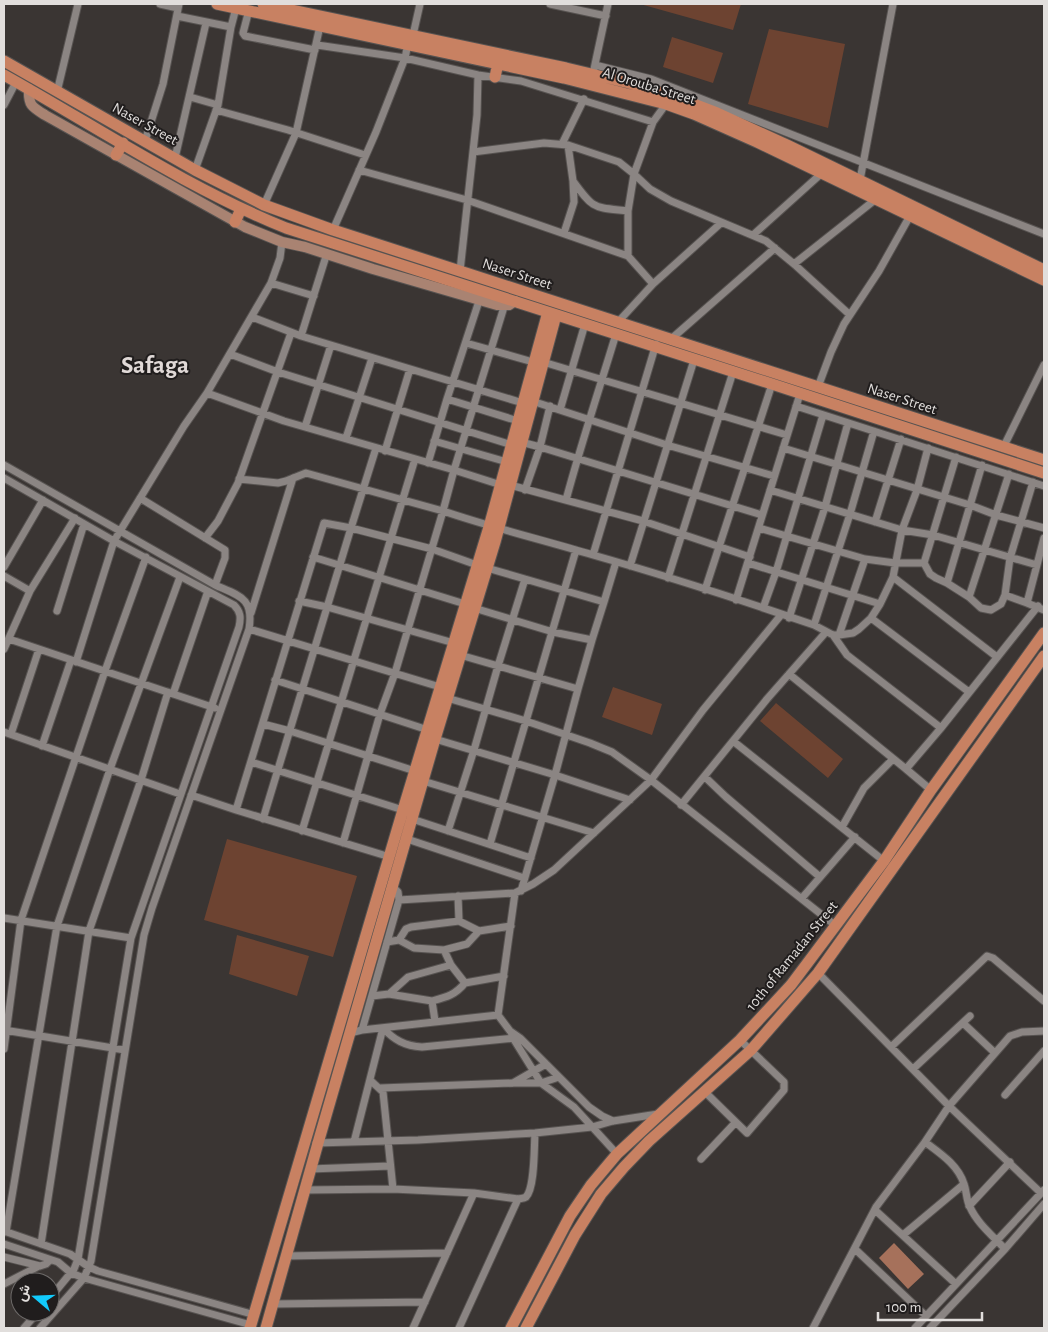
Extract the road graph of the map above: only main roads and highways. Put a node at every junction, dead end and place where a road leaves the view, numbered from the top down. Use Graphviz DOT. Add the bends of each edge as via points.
graph roads {
  1 [pos="217,4"];
  2 [pos="263,4"];
  3 [pos="292,7"];
  4 [pos="411,40"];
  5 [pos="4,61"];
  6 [pos="498,63"];
  7 [pos="565,73"];
  8 [pos="4,75"];
  9 [pos="495,77"];
  10 [pos="123,143"];
  11 [pos="116,155"];
  12 [pos="818,167"];
  13 [pos="241,209"];
  14 [pos="912,212"];
  15 [pos="235,222"];
  16 [pos="386,254"];
  17 [pos="1044,270"];
  18 [pos="1044,280"];
  19 [pos="552,313"];
  20 [pos="602,317"];
  21 [pos="598,328"];
  22 [pos="657,341"];
  23 [pos="727,366"];
  24 [pos="528,402"];
  25 [pos="964,435"];
  26 [pos="516,443"];
  27 [pos="958,452"];
  28 [pos="1044,460"];
  29 [pos="1044,473"];
  30 [pos="506,485"];
  31 [pos="470,606"];
  32 [pos="1044,633"];
  33 [pos="1044,656"];
  34 [pos="431,734"];
  35 [pos="962,748"];
  36 [pos="972,756"];
  37 [pos="252,1323"];
  38 [pos="266,1328"];
  39 [pos="511,1328"];
  40 [pos="526,1328"];
  1 -- 4 [label="main road, Al Orouba Street" via="320,26"];
  2 -- 3 [label="main road, Al Orouba Street"];
  3 -- 4 [label="main road, Al Orouba Street"];
  4 -- 6 [label="main road, Al Orouba Street"];
  4 -- 7 [label="main road, Al Orouba Street"];
  5 -- 16 [label="main road, Naser Street" via="194,170 264,204"];
  6 -- 7 [label="main road, Al Orouba Street"];
  6 -- 9 [label="main road"];
  7 -- 12 [label="main road, Al Orouba Street" via="666,104"];
  7 -- 12 [label="main road, Al Orouba Street" via="594,70 676,96 800,152"];
  8 -- 10 [label="main road, Naser Street"];
  10 -- 11 [label="main road"];
  10 -- 13 [label="main road, Naser Street"];
  12 -- 14 [label="main road, Al Orouba Street" via="876,200"];
  12 -- 14 [label="main road, Al Orouba Street" via="860,180"];
  13 -- 15 [label="main road"];
  13 -- 16 [label="main road, Naser Street" via="286,228"];
  14 -- 17 [label="main road, Al Orouba Street"];
  14 -- 18 [label="main road, Al Orouba Street"];
  16 -- 19 [label="main road, Naser Street"];
  16 -- 20 [label="main road, Naser Street" via="460,271"];
  19 -- 21 [label="main road, Naser Street"];
  19 -- 24 [label="main road"];
  20 -- 21 [label="main road"];
  20 -- 22 [label="main road, Naser Street"];
  21 -- 22 [label="main road, Naser Street"];
  22 -- 23 [label="main road, Naser Street" via="694,360"];
  22 -- 23 [label="main road, Naser Street" via="670,340"];
  23 -- 25 [label="main road, Naser Street" via="818,387"];
  23 -- 27 [label="main road, Naser Street"];
  24 -- 26 [label="main road"];
  24 -- 26 [label="main road" via="518,421"];
  25 -- 27 [label="main road"];
  25 -- 28 [label="main road, Naser Street"];
  26 -- 30 [label="main road"];
  26 -- 30 [label="main road" via="507,462"];
  27 -- 29 [label="main road, Naser Street" via="1003,468"];
  30 -- 31 [label="main road"];
  31 -- 34 [label="main road" via="447,698"];
  31 -- 34 [label="main road" via="440,687"];
  32 -- 35 [label="main road, 10th of Ramadan Street"];
  33 -- 36 [label="main road, 10th of Ramadan Street"];
  34 -- 37 [label="main road" via="403,810"];
  34 -- 38 [label="main road" via="423,781 407,839"];
  35 -- 36 [label="main road"];
  35 -- 39 [label="main road, 10th of Ramadan Street" via="884,861 791,985 740,1040 617,1154 592,1184 570,1216"];
  36 -- 40 [label="main road, 10th of Ramadan Street" via="818,973 751,1050 649,1142 601,1194 575,1235"];
}
